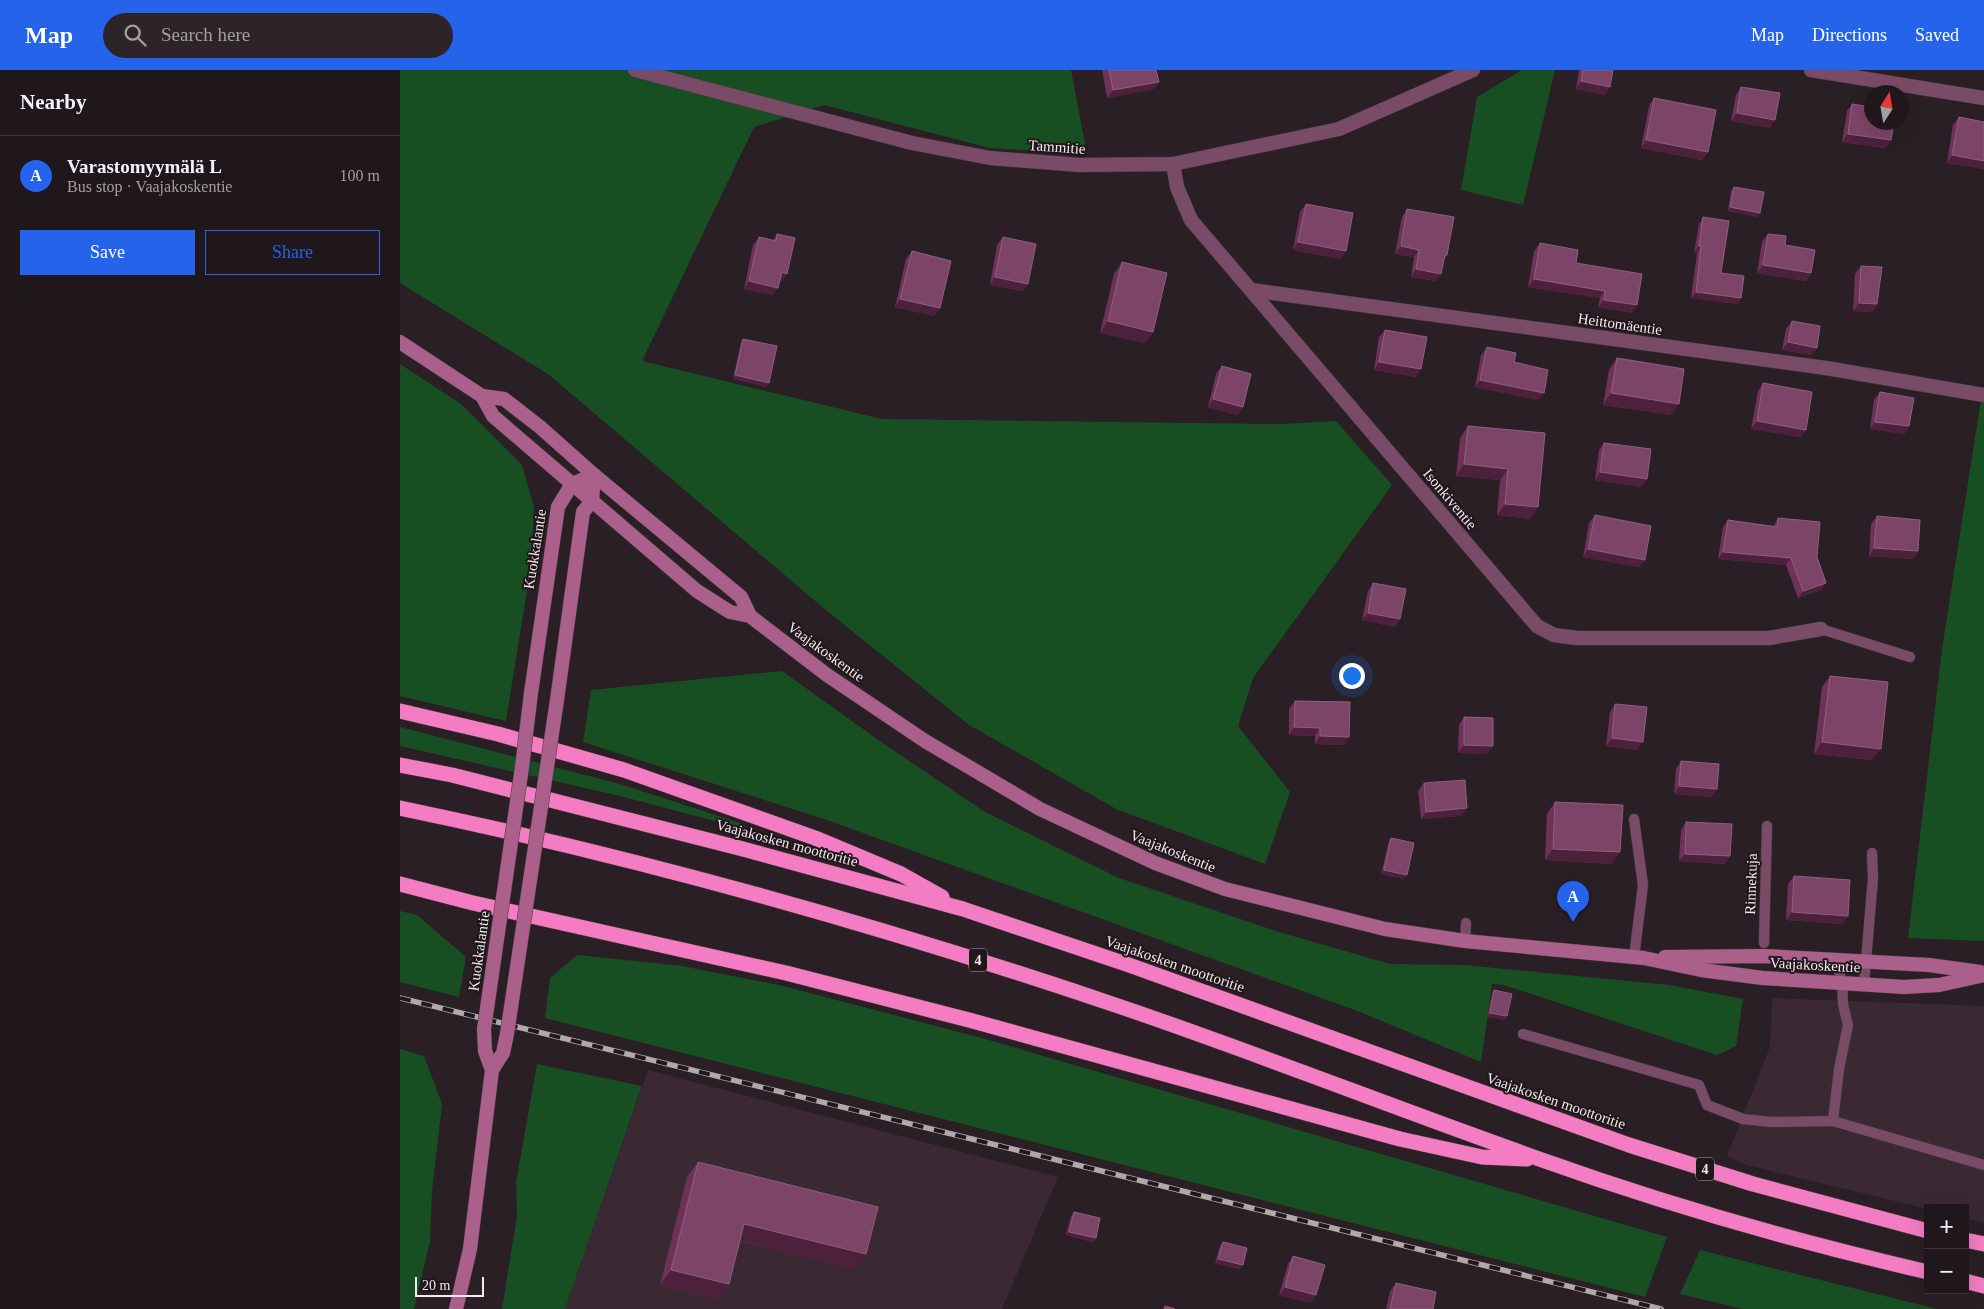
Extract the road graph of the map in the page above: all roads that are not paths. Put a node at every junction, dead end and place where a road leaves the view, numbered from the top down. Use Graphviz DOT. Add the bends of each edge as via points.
graph roads {
  1 [pos="635,70"];
  2 [pos="1473,70"];
  3 [pos="1811,70"];
  4 [pos="1984,98"];
  5 [pos="1173,164"];
  6 [pos="1251,290"];
  7 [pos="400,342"];
  8 [pos="1984,395"];
  9 [pos="482,396"];
  10 [pos="594,475"];
  11 [pos="572,484"];
  12 [pos="592,501"];
  13 [pos="750,616"];
  14 [pos="1821,629"];
  15 [pos="1910,657"];
  16 [pos="400,711"];
  17 [pos="400,765"];
  18 [pos="400,808"];
  19 [pos="1634,819"];
  20 [pos="1767,826"];
  21 [pos="1872,853"];
  22 [pos="400,884"];
  23 [pos="963,909"];
  24 [pos="502,910"];
  25 [pos="524,915"];
  26 [pos="1466,923"];
  27 [pos="1465,941"];
  28 [pos="1764,943"];
  29 [pos="1639,957"];
  30 [pos="1836,960"];
  31 [pos="1866,962"];
  32 [pos="1984,974"];
  33 [pos="1842,982"];
  34 [pos="1864,984"];
  35 [pos="1524,1034"];
  36 [pos="492,1070"];
  37 [pos="1833,1121"];
  38 [pos="1541,1160"];
  39 [pos="1984,1165"];
  40 [pos="1924,1230"];
  41 [pos="1969,1241"];
  42 [pos="1984,1244"];
  43 [pos="1924,1271"];
  44 [pos="1969,1282"];
  45 [pos="1984,1286"];
  46 [pos="456,1309"];
  1 -- 5 [label="street, Tammitie" via="904,141 990,158 1079,165"];
  2 -- 5 [label="street, Tammitie" via="1339,129"];
  3 -- 4 [label="street"];
  5 -- 6 [label="street, Isonkiventie" via="1177,187 1191,220"];
  6 -- 8 [label="street, Heittomäentie" via="1826,368"];
  6 -- 14 [label="street, Isonkiventie" via="1537,626 1554,635 1577,638 1768,638"];
  7 -- 9 [label="main road, Vaajakoskentie"];
  9 -- 10 [label="main road, Vaajakoskentie" via="504,400"];
  9 -- 11 [label="main road, Vaajakoskentie" via="493,416"];
  10 -- 11 [label="main road"];
  10 -- 12 [label="main road, Kuokkalantie"];
  10 -- 13 [label="main road, Vaajakoskentie" via="737,593"];
  11 -- 12 [label="main road, Vaajakoskentie"];
  11 -- 24 [label="main road, Kuokkalantie, bridge" via="558,507"];
  12 -- 13 [label="main road, Vaajakoskentie" via="697,591 730,612"];
  12 -- 25 [label="main road, Kuokkalantie, bridge" via="582,512 558,700"];
  13 -- 27 [label="main road, Vaajakoskentie" via="925,741 1040,809 1098,838 1225,889 1385,929"];
  14 -- 15 [label="lane"];
  16 -- 23 [label="highway" via="498,734 624,770 740,810 901,874"];
  17 -- 23 [label="highway, Vaajakosken moottoritie / 4" via="452,775 743,849"];
  18 -- 38 [label="highway, 4" via="612,855 996,966 1129,1010"];
  19 -- 29 [label="lane" via="1643,885"];
  20 -- 28 [label="lane, Rinnekuja"];
  21 -- 31 [label="lane"];
  22 -- 24 [label="highway"];
  23 -- 40 [label="highway, Vaajakosken moottoritie / 4" via="1129,965 1629,1145 1753,1184"];
  24 -- 25 [label="highway"];
  24 -- 36 [label="main road, Kuokkalantie, bridge" via="484,1029 485,1051"];
  25 -- 36 [label="main road, Kuokkalantie, bridge" via="507,1034 503,1052"];
  25 -- 38 [label="highway" via="786,973 1400,1139 1482,1157"];
  26 -- 27 [label="lane"];
  27 -- 29 [label="main road, Vaajakoskentie"];
  29 -- 30 [label="main road, Vaajakoskentie" via="1700,955"];
  29 -- 33 [label="main road, Vaajakoskentie" via="1763,978"];
  30 -- 31 [label="main road, Vaajakoskentie"];
  30 -- 33 [label="lane"];
  31 -- 32 [label="main road, Vaajakoskentie" via="1929,965"];
  31 -- 34 [label="lane"];
  32 -- 34 [label="main road, Vaajakoskentie" via="1939,985"];
  33 -- 34 [label="main road, Vaajakoskentie"];
  33 -- 37 [label="lane" via="1848,1025"];
  35 -- 37 [label="lane" via="1699,1086 1707,1105 1743,1119"];
  36 -- 46 [label="main road, Kuokkalantie" via="470,1249"];
  37 -- 39 [label="lane"];
  38 -- 43 [label="highway, 4" via="1746,1225"];
  41 -- 42 [label="highway"];
  44 -- 45 [label="highway"];
}
